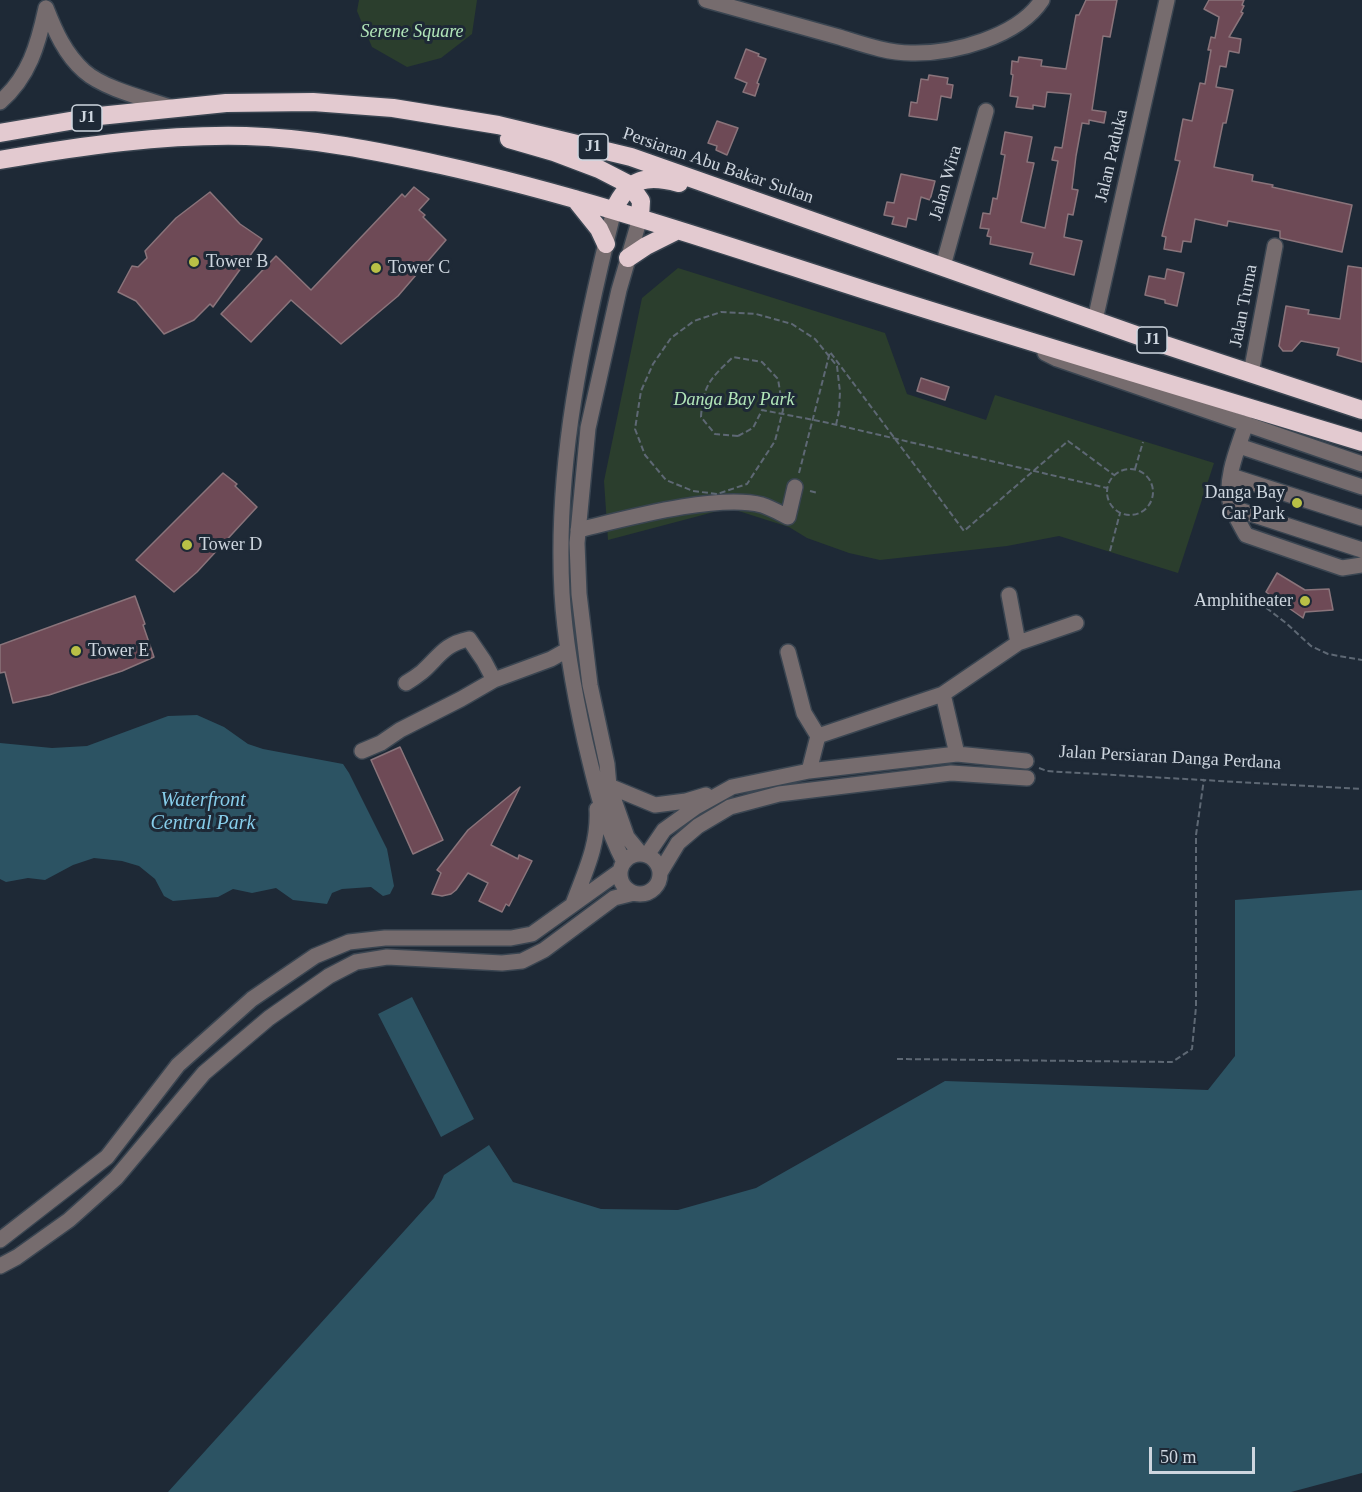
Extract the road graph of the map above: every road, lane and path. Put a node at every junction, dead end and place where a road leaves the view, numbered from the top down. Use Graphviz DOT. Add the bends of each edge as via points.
graph roads {
  1 [pos="706,0"];
  2 [pos="1042,0"];
  3 [pos="1167,0"];
  4 [pos="46,4"];
  5 [pos="0,102"];
  6 [pos="176,109"];
  7 [pos="986,111"];
  8 [pos="442,116"];
  9 [pos="0,133"];
  10 [pos="0,160"];
  11 [pos="630,185"];
  12 [pos="575,199"];
  13 [pos="614,210"];
  14 [pos="640,218"];
  15 [pos="806,218"];
  16 [pos="678,230"];
  17 [pos="606,244"];
  18 [pos="1275,246"];
  19 [pos="628,258"];
  20 [pos="943,266"];
  21 [pos="1095,320"];
  22 [pos="1000,331"];
  23 [pos="1251,373"];
  24 [pos="1362,410"];
  25 [pos="813,420"];
  26 [pos="1246,423"];
  27 [pos="836,425"];
  28 [pos="896,439"];
  29 [pos="1143,442"];
  30 [pos="1362,442"];
  31 [pos="1239,446"];
  32 [pos="1362,464"];
  33 [pos="1135,469"];
  34 [pos="1034,471"];
  35 [pos="1114,475"];
  36 [pos="1231,476"];
  37 [pos="795,487"];
  38 [pos="1362,487"];
  39 [pos="1107,488"];
  40 [pos="818,493"];
  41 [pos="1233,508"];
  42 [pos="1120,513"];
  43 [pos="1362,518"];
  44 [pos="578,530"];
  45 [pos="1362,550"];
  46 [pos="1110,551"];
  47 [pos="1362,565"];
  48 [pos="1009,595"];
  49 [pos="1252,597"];
  50 [pos="1076,623"];
  51 [pos="1018,643"];
  52 [pos="567,650"];
  53 [pos="788,652"];
  54 [pos="1362,660"];
  55 [pos="494,680"];
  56 [pos="406,683"];
  57 [pos="943,694"];
  58 [pos="818,736"];
  59 [pos="362,752"];
  60 [pos="957,754"];
  61 [pos="1026,762"];
  62 [pos="809,771"];
  63 [pos="1027,778"];
  64 [pos="1204,779"];
  65 [pos="603,788"];
  66 [pos="732,788"];
  67 [pos="1362,789"];
  68 [pos="644,854"];
  69 [pos="622,867"];
  70 [pos="661,871"];
  71 [pos="634,893"];
  72 [pos="573,904"];
  73 [pos="897,1059"];
  74 [pos="0,1240"];
  75 [pos="0,1266"];
  1 -- 2 [label="street" via="910,53 956,49 981,42 1009,29"];
  3 -- 21 [label="street, Jalan Paduka"];
  4 -- 5 [label="street" via="34,57 14,90"];
  4 -- 6 [label="street" via="62,44 84,71 114,87"];
  6 -- 8 [label="highway, Persiaran Abu Bakar Sultan / J1" via="226,103 313,102"];
  6 -- 9 [label="highway, Persiaran Abu Bakar Sultan / J1" via="99,116"];
  7 -- 20 [label="street, Jalan Wira"];
  8 -- 11 [label="highway" via="554,152"];
  8 -- 15 [label="highway, Persiaran Abu Bakar Sultan / J1" via="498,125 632,157"];
  10 -- 12 [label="highway, J1" via="124,143 248,136 375,150"];
  11 -- 13 [label="highway"];
  11 -- 14 [label="highway" via="641,201"];
  11 -- 15 [label="highway" via="649,178 669,180"];
  12 -- 13 [label="highway, J1"];
  12 -- 17 [label="highway"];
  13 -- 14 [label="highway, J1"];
  13 -- 17 [label="street"];
  14 -- 16 [label="highway, J1"];
  14 -- 19 [label="street"];
  15 -- 20 [label="highway, Persiaran Abu Bakar Sultan / J1"];
  16 -- 19 [label="highway"];
  16 -- 22 [label="highway, J1"];
  17 -- 52 [label="street" via="569,422 563,485 562,592"];
  18 -- 23 [label="street, Jalan Turna"];
  19 -- 44 [label="street" via="588,428"];
  20 -- 21 [label="highway, Persiaran Abu Bakar Sultan / J1"];
  21 -- 23 [label="highway, Persiaran Abu Bakar Sultan / J1"];
  22 -- 26 [label="street" via="1057,359"];
  22 -- 30 [label="highway, J1"];
  23 -- 24 [label="highway, Persiaran Abu Bakar Sultan / J1"];
  25 -- 27 [label="path"];
  25 -- 27 [label="path, bridge" via="762,410 753,428 738,436 715,434 700,417 702,398 711,378 733,357 762,362 778,379 783,410 775,441 747,484 717,494 693,491 666,480 645,455 635,429 641,391 671,338 694,321 721,312 756,314 792,324 815,339 837,366 840,392"];
  25 -- 28 [label="path" via="830,352"];
  25 -- 37 [label="path"];
  26 -- 31 [label="street"];
  26 -- 32 [label="street"];
  27 -- 28 [label="path"];
  28 -- 34 [label="path"];
  28 -- 34 [label="path" via="964,531"];
  29 -- 33 [label="path"];
  31 -- 36 [label="street"];
  31 -- 38 [label="street"];
  33 -- 35 [label="path"];
  33 -- 42 [label="path" via="1152,484 1152,499 1142,511"];
  34 -- 35 [label="path" via="1068,441"];
  34 -- 39 [label="path"];
  35 -- 39 [label="path"];
  36 -- 41 [label="street"];
  36 -- 43 [label="street"];
  37 -- 40 [label="path"];
  37 -- 44 [label="street" via="788,517 763,505 732,501"];
  39 -- 42 [label="path" via="1109,503"];
  41 -- 45 [label="street"];
  41 -- 47 [label="street" via="1246,535 1342,568"];
  42 -- 46 [label="path"];
  44 -- 65 [label="street" via="579,594 590,685 607,764"];
  48 -- 51 [label="street"];
  49 -- 54 [label="path" via="1311,646 1328,654"];
  50 -- 51 [label="street"];
  51 -- 57 [label="street"];
  52 -- 55 [label="street"];
  52 -- 65 [label="street" via="574,690"];
  53 -- 58 [label="street" via="804,713"];
  55 -- 56 [label="street" via="469,639 442,651"];
  55 -- 59 [label="street"];
  57 -- 58 [label="street"];
  57 -- 60 [label="street"];
  58 -- 62 [label="street"];
  60 -- 61 [label="street"];
  60 -- 62 [label="street"];
  61 -- 64 [label="path, Jalan Persiaran Danga Perdana" via="1047,771"];
  62 -- 66 [label="street"];
  63 -- 70 [label="street" via="951,773 779,794 730,807 698,826 678,843"];
  64 -- 67 [label="path, Jalan Persiaran Danga Perdana"];
  64 -- 73 [label="path" via="1196,835 1196,1007 1191,1049 1172,1062"];
  65 -- 66 [label="street" via="655,805"];
  65 -- 68 [label="street" via="627,837"];
  65 -- 69 [label="street"];
  65 -- 72 [label="street" via="598,828"];
  66 -- 68 [label="street" via="664,830"];
  68 -- 69 [label="street" via="632,856"];
  68 -- 70 [label="street" via="656,861"];
  69 -- 71 [label="street" via="622,883"];
  69 -- 72 [label="street"];
  70 -- 71 [label="street" via="655,888 645,894"];
  71 -- 75 [label="street" via="614,898 544,950 522,961 387,957 356,962 329,976 268,1018 204,1073 116,1178 69,1220"];
  72 -- 74 [label="street" via="532,934 511,938 385,938 349,942 315,956 252,999 178,1065 107,1157"];
}
